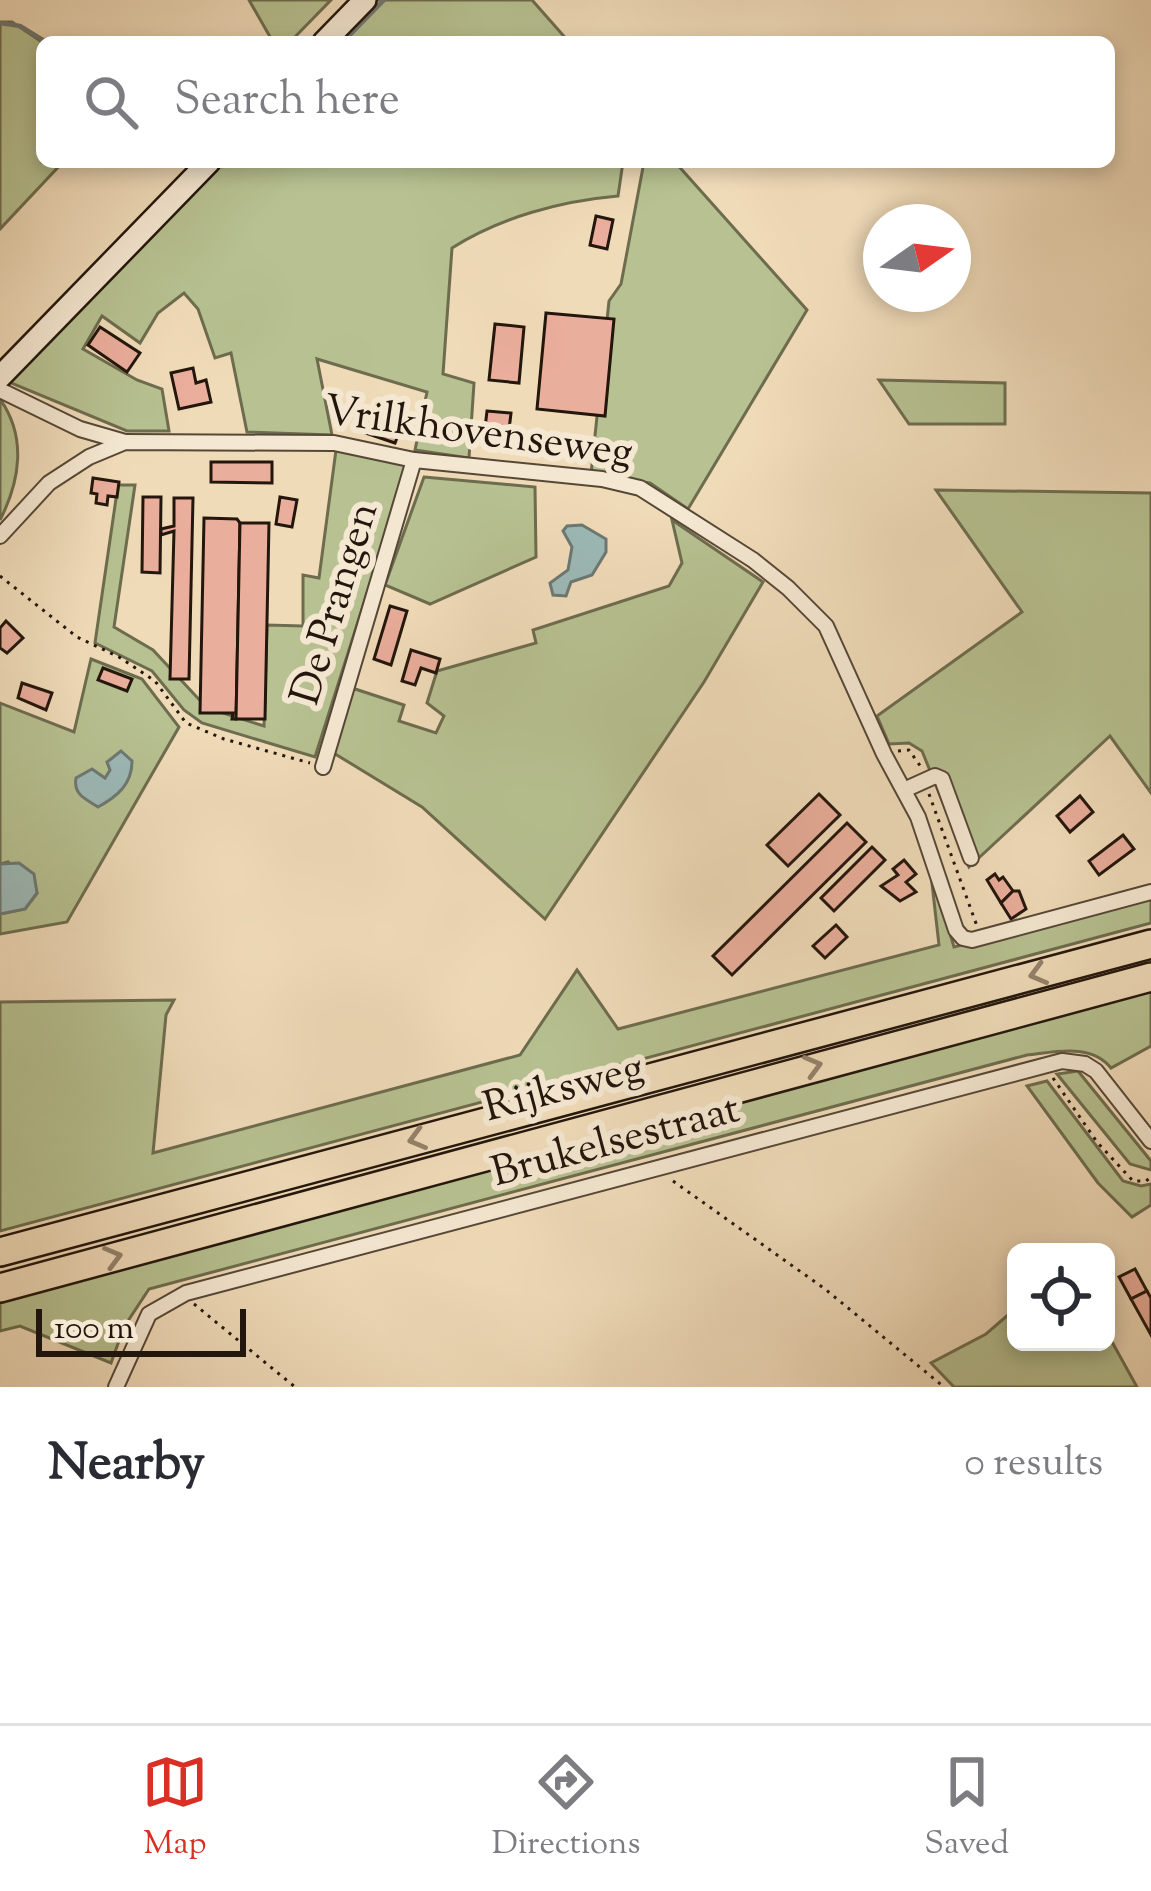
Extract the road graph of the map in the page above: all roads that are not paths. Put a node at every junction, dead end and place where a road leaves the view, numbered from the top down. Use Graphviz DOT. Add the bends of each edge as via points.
graph roads {
  1 [pos="365,0"];
  2 [pos="330,36"];
  3 [pos="202,168"];
  4 [pos="0,377"];
  5 [pos="0,390"];
  6 [pos="125,442"];
  7 [pos="414,460"];
  8 [pos="0,536"];
  9 [pos="323,766"];
  10 [pos="904,790"];
  11 [pos="971,858"];
  12 [pos="1151,892"];
  13 [pos="1151,944"];
  14 [pos="1151,977"];
  15 [pos="1151,1141"];
  16 [pos="0,1252"];
  17 [pos="0,1288"];
  18 [pos="116,1387"];
  1 -- 2 [label="street"];
  3 -- 4 [label="street"];
  5 -- 6 [label="street" via="80,430"];
  6 -- 7 [label="street, Vrilkhovenseweg" via="317,442"];
  6 -- 8 [label="street, Vrilkhovenseweg" via="49,483"];
  7 -- 9 [label="street, De Prangen"];
  7 -- 10 [label="street, Vrilkhovenseweg" via="623,483 681,512 788,588 826,626"];
  10 -- 11 [label="street" via="942,779"];
  10 -- 12 [label="street, Vrilkhovenseweg" via="962,938"];
  13 -- 16 [label="highway, Rijksweg, one-way"];
  17 -- 14 [label="highway, Rijksweg, one-way"];
  15 -- 18 [label="street, Brukelsestraat" via="1096,1071 1062,1061 186,1293 148,1313"];
}
